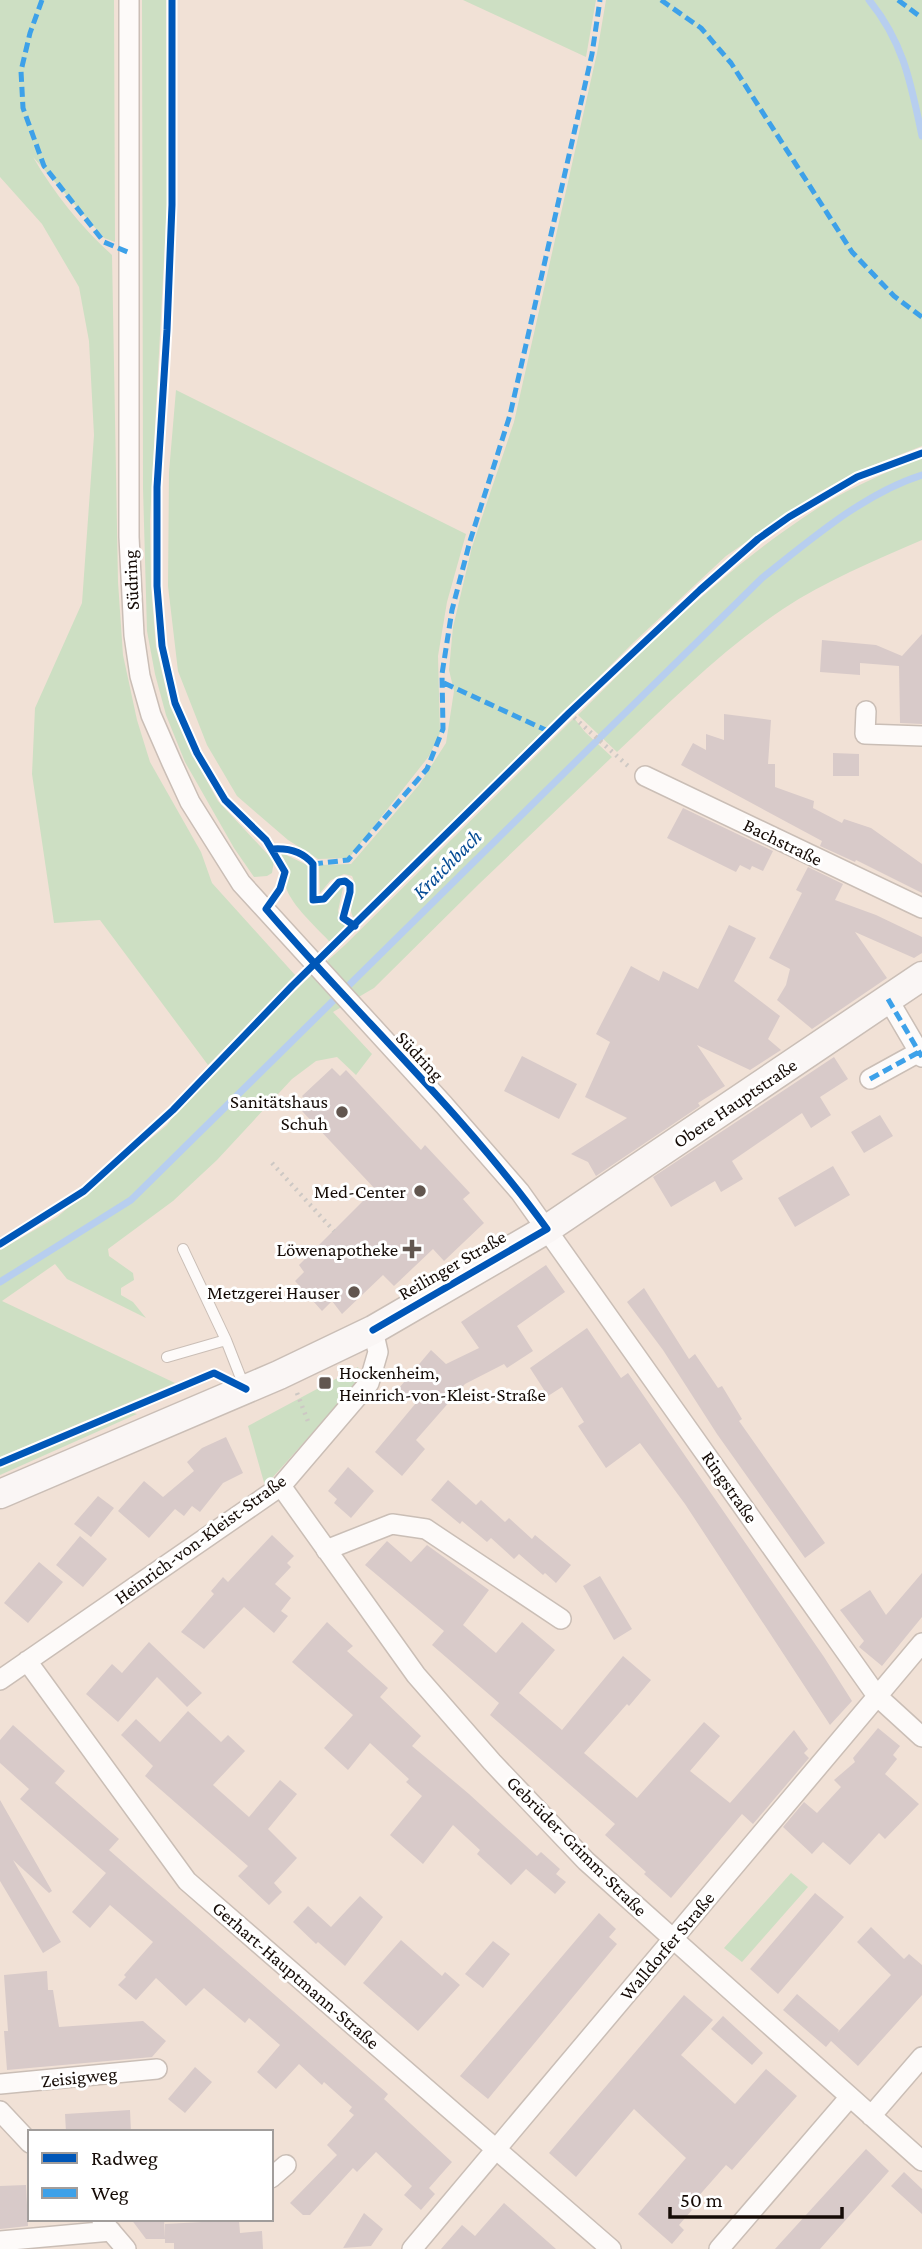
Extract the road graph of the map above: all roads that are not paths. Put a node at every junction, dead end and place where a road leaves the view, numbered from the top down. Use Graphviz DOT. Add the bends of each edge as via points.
graph roads {
  1 [pos="129,0"];
  2 [pos="866,711"];
  3 [pos="922,736"];
  4 [pos="645,776"];
  5 [pos="922,908"];
  6 [pos="922,976"];
  7 [pos="888,999"];
  8 [pos="921,1054"];
  9 [pos="870,1079"];
  10 [pos="547,1229"];
  11 [pos="183,1249"];
  12 [pos="373,1330"];
  13 [pos="226,1340"];
  14 [pos="167,1357"];
  15 [pos="246,1390"];
  16 [pos="281,1486"];
  17 [pos="0,1494"];
  18 [pos="326,1550"];
  19 [pos="561,1619"];
  20 [pos="922,1643"];
  21 [pos="27,1661"];
  22 [pos="0,1680"];
  23 [pos="877,1696"];
  24 [pos="922,1737"];
  25 [pos="673,1940"];
  26 [pos="922,2057"];
  27 [pos="157,2069"];
  28 [pos="0,2084"];
  29 [pos="849,2098"];
  30 [pos="0,2110"];
  31 [pos="871,2116"];
  32 [pos="16,2134"];
  33 [pos="497,2149"];
  34 [pos="922,2161"];
  35 [pos="106,2225"];
  36 [pos="0,2241"];
  37 [pos="126,2249"];
  38 [pos="412,2249"];
  39 [pos="611,2249"];
  40 [pos="719,2249"];
  1 -- 10 [label="street, Südring" via="129,537 134,635 151,715 190,802 241,883 512,1182"];
  2 -- 3 [label="street" via="865,734"];
  4 -- 5 [label="street, Bachstraße"];
  6 -- 7 [label="main road, Obere Hauptstraße"];
  7 -- 8 [label="street"];
  7 -- 10 [label="main road, Obere Hauptstraße"];
  8 -- 9 [label="street"];
  10 -- 12 [label="main road, Reilinger Straße"];
  10 -- 23 [label="street, Ringstraße"];
  11 -- 13 [label="lane"];
  12 -- 15 [label="main road, Reilinger Straße"];
  12 -- 16 [label="street, Heinrich-von-Kleist-Straße" via="378,1352 369,1383"];
  13 -- 14 [label="lane"];
  13 -- 15 [label="lane"];
  15 -- 17 [label="main road, Reilinger Straße"];
  16 -- 18 [label="street, Gebrüder-Grimm-Straße"];
  16 -- 21 [label="street, Heinrich-von-Kleist-Straße"];
  18 -- 19 [label="street" via="392,1524 426,1529"];
  18 -- 25 [label="street, Gebrüder-Grimm-Straße" via="416,1675 492,1762 586,1861"];
  20 -- 23 [label="street, Walldorfer Straße"];
  21 -- 22 [label="street, Heinrich-von-Kleist-Straße"];
  21 -- 33 [label="street, Gerhart-Hauptmann-Straße" via="187,1881"];
  23 -- 24 [label="street, Ringstraße"];
  23 -- 25 [label="street, Walldorfer Straße"];
  25 -- 29 [label="street, Gebrüder-Grimm-Straße"];
  25 -- 33 [label="street, Walldorfer Straße"];
  26 -- 31 [label="street"];
  27 -- 28 [label="street, Zeisigweg"];
  29 -- 31 [label="street, Gebrüder-Grimm-Straße"];
  29 -- 40 [label="street"];
  30 -- 32 [label="street"];
  31 -- 34 [label="street, Gebrüder-Grimm-Straße"];
  33 -- 38 [label="street, Walldorfer Straße"];
  33 -- 39 [label="street, Gerhart-Hauptmann-Straße"];
  35 -- 36 [label="street"];
  35 -- 37 [label="street"];
}
